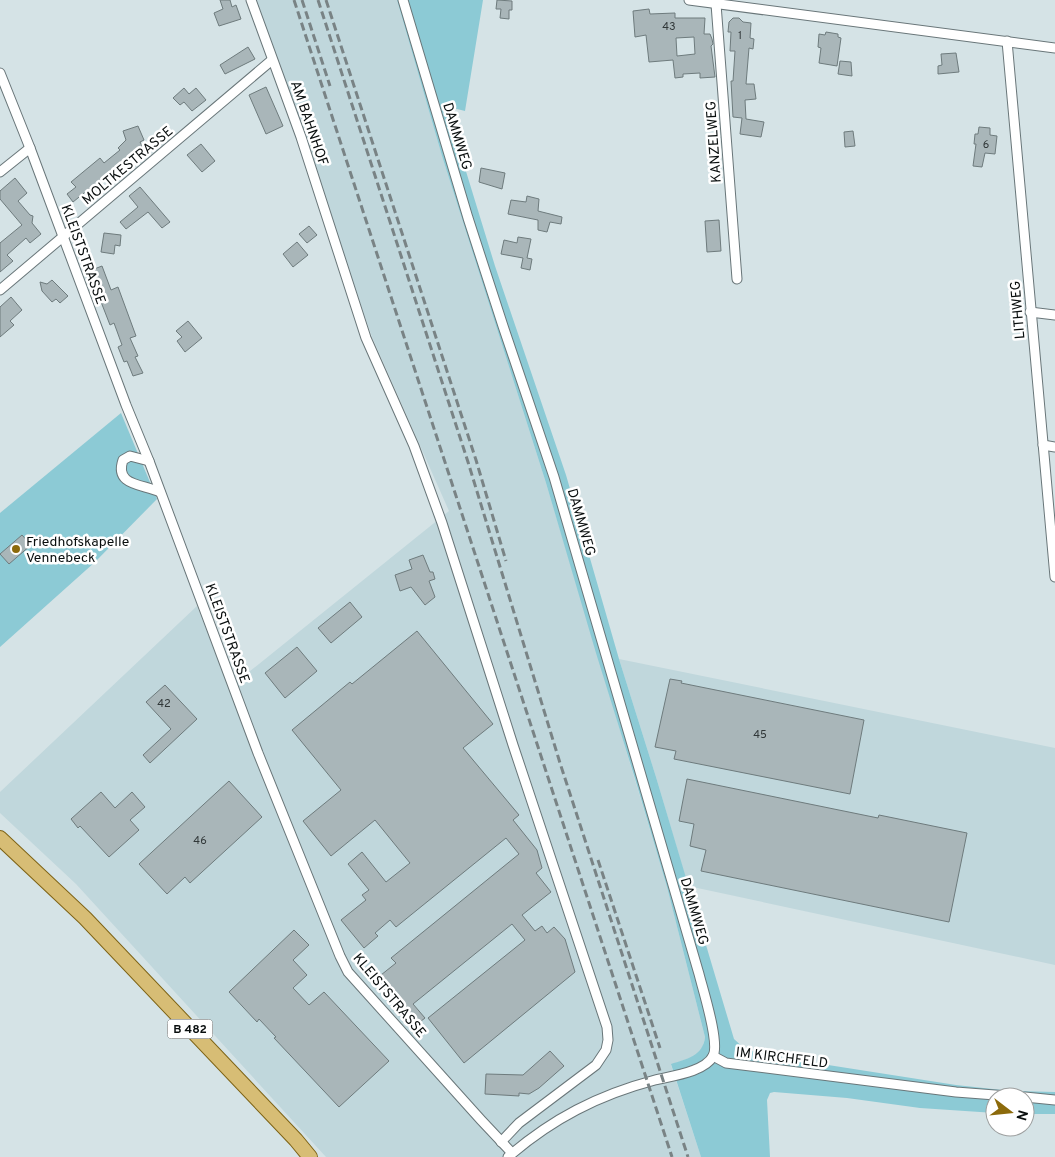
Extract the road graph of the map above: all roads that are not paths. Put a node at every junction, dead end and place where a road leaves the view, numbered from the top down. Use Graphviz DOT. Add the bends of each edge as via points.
graph roads {
  1 [pos="251,0"];
  2 [pos="403,0"];
  3 [pos="689,0"];
  4 [pos="716,4"];
  5 [pos="1007,41"];
  6 [pos="1055,48"];
  7 [pos="272,60"];
  8 [pos="0,73"];
  9 [pos="30,148"];
  10 [pos="0,172"];
  11 [pos="63,237"];
  12 [pos="737,279"];
  13 [pos="0,290"];
  14 [pos="1030,312"];
  15 [pos="1055,315"];
  16 [pos="1044,445"];
  17 [pos="1055,447"];
  18 [pos="149,461"];
  19 [pos="160,492"];
  20 [pos="1055,577"];
  21 [pos="0,838"];
  22 [pos="713,1056"];
  23 [pos="985,1094"];
  24 [pos="1035,1098"];
  25 [pos="1055,1100"];
  26 [pos="501,1142"];
  27 [pos="510,1155"];
  28 [pos="310,1157"];
  1 -- 7 [label="street, AM BAHNHOF"];
  2 -- 22 [label="street, DAMMWEG" via="468,218 576,552 699,974 715,1043"];
  3 -- 4 [label="street"];
  4 -- 5 [label="street"];
  4 -- 12 [label="street, KANZELWEG"];
  5 -- 6 [label="street"];
  5 -- 14 [label="street, LITHWEG"];
  7 -- 11 [label="street, MOLTKESTRASSE"];
  7 -- 26 [label="street, AM BAHNHOF" via="301,137 366,338 414,446 442,523 607,1027 606,1050 596,1065 519,1123"];
  8 -- 9 [label="street, KLEISTSTRASSE"];
  9 -- 10 [label="street"];
  9 -- 11 [label="street, KLEISTSTRASSE"];
  11 -- 13 [label="street, MOLTKESTRASSE"];
  11 -- 18 [label="street, KLEISTSTRASSE"];
  14 -- 15 [label="street"];
  14 -- 16 [label="street, LITHWEG"];
  16 -- 17 [label="street"];
  16 -- 20 [label="street, LITHWEG"];
  18 -- 19 [label="street, KLEISTSTRASSE"];
  18 -- 19 [label="street" via="130,456 123,460 120,468 123,477 128,482 150,486"];
  19 -- 26 [label="street, KLEISTSTRASSE" via="258,753 348,972"];
  21 -- 28 [label="main road, B 482" via="84,918"];
  22 -- 23 [label="street, IM KIRCHFELD" via="726,1063"];
  22 -- 27 [label="street" via="707,1064 692,1071 631,1086 582,1106 554,1122"];
  24 -- 25 [label="street"];
  26 -- 27 [label="street, KLEISTSTRASSE"];
}
